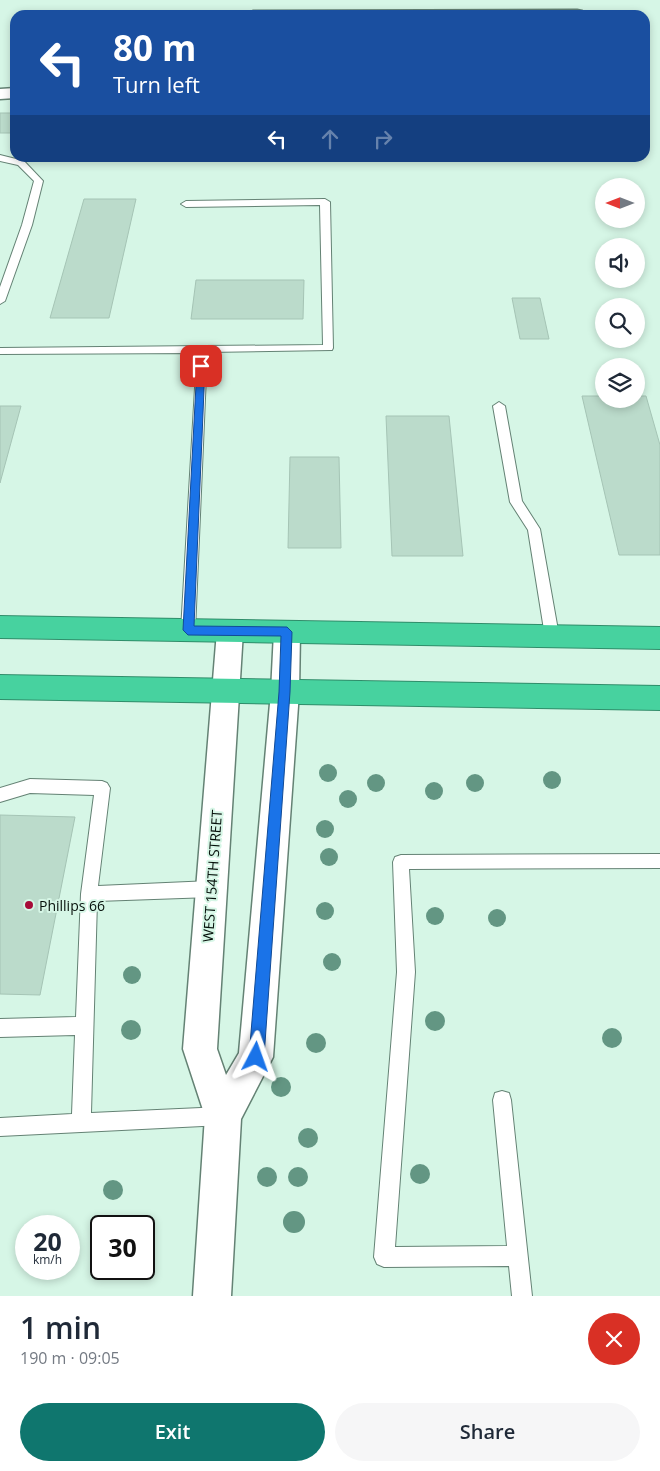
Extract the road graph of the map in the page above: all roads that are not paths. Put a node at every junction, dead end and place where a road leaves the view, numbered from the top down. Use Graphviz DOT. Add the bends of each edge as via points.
graph roads {
  1 [pos="441,7"];
  2 [pos="370,10"];
  3 [pos="499,10"];
  4 [pos="17,162"];
  5 [pos="186,204"];
  6 [pos="0,302"];
  7 [pos="0,351"];
  8 [pos="202,351"];
  9 [pos="499,406"];
  10 [pos="0,628"];
  11 [pos="188,630"];
  12 [pos="230,631"];
  13 [pos="287,632"];
  14 [pos="552,636"];
  15 [pos="660,638"];
  16 [pos="0,687"];
  17 [pos="225,691"];
  18 [pos="285,692"];
  19 [pos="660,698"];
  20 [pos="0,795"];
  21 [pos="660,861"];
  22 [pos="211,889"];
  23 [pos="89,894"];
  24 [pos="85,1026"];
  25 [pos="0,1028"];
  26 [pos="502,1100"];
  27 [pos="223,1116"];
  28 [pos="81,1123"];
  29 [pos="0,1127"];
  30 [pos="518,1256"];
  31 [pos="212,1296"];
  32 [pos="522,1296"];
  1 -- 2 [label="street"];
  1 -- 3 [label="street"];
  4 -- 6 [label="lane" via="39,181"];
  5 -- 8 [label="lane" via="325,202 328,348"];
  7 -- 8 [label="lane"];
  8 -- 11 [label="lane"];
  9 -- 14 [label="lane" via="516,502 534,529"];
  10 -- 11 [label="highway"];
  11 -- 12 [label="highway"];
  12 -- 13 [label="highway"];
  12 -- 17 [label="street, WEST 154TH STREET"];
  13 -- 14 [label="highway"];
  13 -- 18 [label="street, WEST 154TH STREET"];
  14 -- 15 [label="highway"];
  16 -- 17 [label="highway"];
  17 -- 18 [label="highway"];
  17 -- 22 [label="street, WEST 154TH STREET"];
  18 -- 19 [label="highway"];
  18 -- 27 [label="street, WEST 154TH STREET" via="256,1057"];
  20 -- 23 [label="lane" via="30,786 102,788"];
  21 -- 30 [label="lane" via="401,862 406,972 384,1257"];
  22 -- 23 [label="lane"];
  22 -- 27 [label="street, WEST 154TH STREET" via="200,1049"];
  23 -- 24 [label="lane"];
  24 -- 25 [label="lane"];
  24 -- 28 [label="lane"];
  26 -- 30 [label="lane"];
  27 -- 28 [label="lane"];
  27 -- 31 [label="street, WEST 154TH STREET"];
  28 -- 29 [label="lane"];
  30 -- 32 [label="lane"];
}
